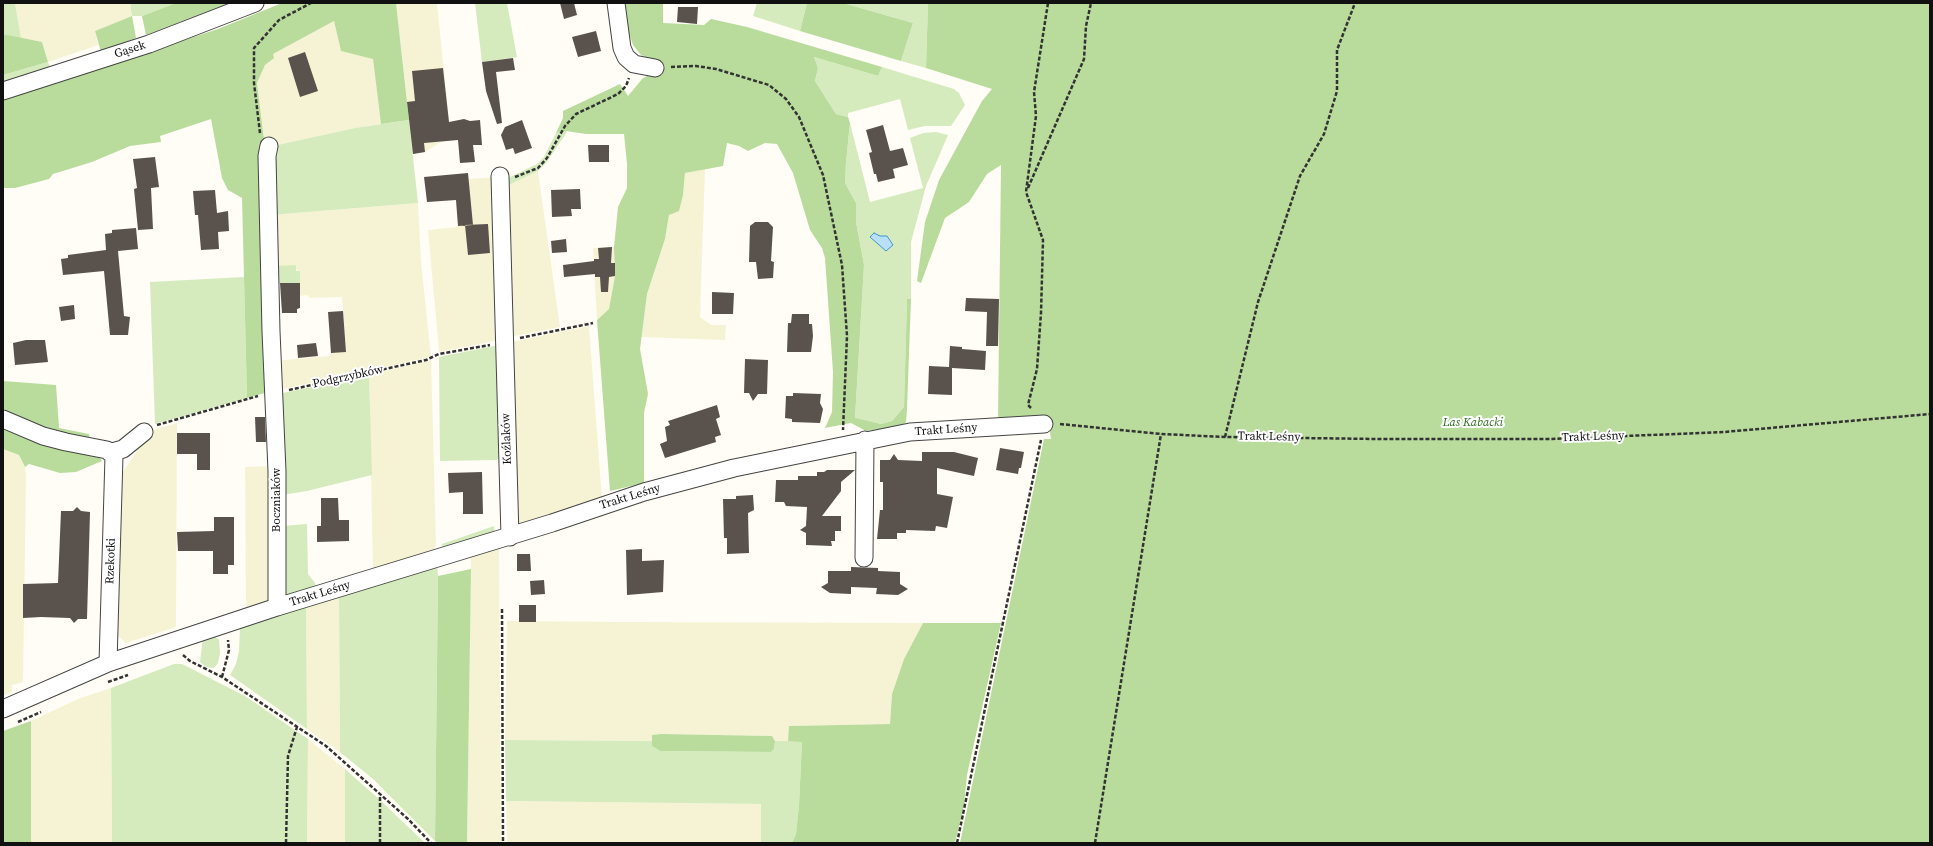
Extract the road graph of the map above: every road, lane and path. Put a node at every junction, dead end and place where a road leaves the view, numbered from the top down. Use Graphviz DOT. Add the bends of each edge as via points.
graph roads {
  1 [pos="255,3"];
  2 [pos="311,3"];
  3 [pos="616,3"];
  4 [pos="1048,3"];
  5 [pos="1091,3"];
  6 [pos="1355,3"];
  7 [pos="634,64"];
  8 [pos="655,68"];
  9 [pos="3,90"];
  10 [pos="268,151"];
  11 [pos="500,180"];
  12 [pos="1026,192"];
  13 [pos="593,323"];
  14 [pos="504,342"];
  15 [pos="274,393"];
  16 [pos="1930,414"];
  17 [pos="3,420"];
  18 [pos="1044,424"];
  19 [pos="144,432"];
  20 [pos="1161,434"];
  21 [pos="1225,437"];
  22 [pos="865,440"];
  23 [pos="844,444"];
  24 [pos="113,456"];
  25 [pos="510,536"];
  26 [pos="864,558"];
  27 [pos="277,607"];
  28 [pos="502,609"];
  29 [pos="226,624"];
  30 [pos="177,640"];
  31 [pos="108,662"];
  32 [pos="222,677"];
  33 [pos="3,709"];
  34 [pos="297,727"];
  35 [pos="380,794"];
  36 [pos="286,843"];
  37 [pos="380,843"];
  38 [pos="431,843"];
  39 [pos="503,843"];
  40 [pos="957,843"];
  41 [pos="1095,843"];
  1 -- 9 [label="street, Gąsek" via="150,44"];
  2 -- 10 [label="path" via="279,20 254,48 254,82 262,147"];
  3 -- 7 [label="street" via="622,48 626,57"];
  4 -- 12 [label="path" via="1034,92 1036,116"];
  5 -- 12 [label="path" via="1086,26 1084,59"];
  6 -- 21 [label="path" via="1337,50 1337,91 1324,134 1300,176 1258,302"];
  7 -- 8 [label="street"];
  7 -- 11 [label="path" via="626,86 618,94 576,114 565,126 547,158 538,168"];
  8 -- 23 [label="path" via="716,68 752,79 769,85 786,99 799,117 823,175 842,265 848,336"];
  10 -- 15 [label="street, Boczniaków"];
  11 -- 14 [label="street, Koźlaków"];
  12 -- 18 [label="path" via="1043,240 1042,313 1037,369 1028,405"];
  13 -- 14 [label="path, Podgrzybków"];
  14 -- 15 [label="path, Podgrzybków" via="439,354 426,360"];
  14 -- 25 [label="street, Koźlaków"];
  15 -- 19 [label="path, Podgrzybków" via="155,426"];
  15 -- 27 [label="street, Boczniaków"];
  16 -- 21 [label="path, Trakt Leśny" via="1724,432 1552,439"];
  17 -- 24 [label="street" via="43,436 102,448"];
  18 -- 20 [label="path, Trakt Leśny"];
  18 -- 22 [label="street, Trakt Leśny" via="922,431"];
  18 -- 40 [label="path"];
  19 -- 24 [label="street"];
  20 -- 21 [label="path, Trakt Leśny"];
  20 -- 41 [label="path"];
  22 -- 23 [label="street, Trakt Leśny"];
  22 -- 26 [label="street"];
  23 -- 25 [label="street, Trakt Leśny" via="734,468 644,492"];
  24 -- 31 [label="street, Rzekotki"];
  25 -- 27 [label="street, Trakt Leśny"];
  27 -- 29 [label="street, Trakt Leśny"];
  28 -- 39 [label="path"];
  29 -- 30 [label="street, Trakt Leśny"];
  29 -- 32 [label="path" via="229,650"];
  30 -- 31 [label="street, Trakt Leśny"];
  30 -- 32 [label="path" via="180,651 190,661"];
  31 -- 33 [label="street, Trakt Leśny"];
  32 -- 34 [label="path"];
  34 -- 35 [label="path" via="326,746"];
  34 -- 36 [label="path" via="288,756"];
  35 -- 37 [label="path"];
  35 -- 38 [label="path"];
}
